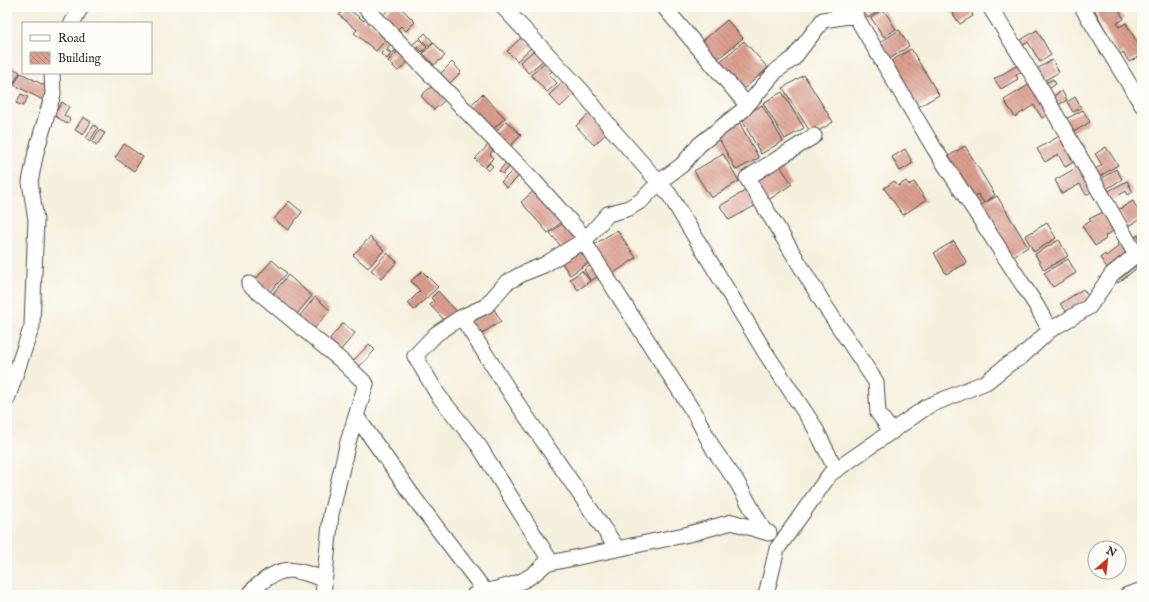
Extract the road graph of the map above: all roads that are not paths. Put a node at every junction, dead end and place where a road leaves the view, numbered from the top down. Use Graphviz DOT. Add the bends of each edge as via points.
graph roads {
  1 [pos="81,7"];
  2 [pos="365,7"];
  3 [pos="503,7"];
  4 [pos="664,7"];
  5 [pos="990,7"];
  6 [pos="1082,7"];
  7 [pos="852,11"];
  8 [pos="73,22"];
  9 [pos="52,74"];
  10 [pos="747,105"];
  11 [pos="1142,105"];
  12 [pos="814,136"];
  13 [pos="659,182"];
  14 [pos="586,239"];
  15 [pos="1139,252"];
  16 [pos="249,284"];
  17 [pos="460,318"];
  18 [pos="1050,330"];
  19 [pos="7,399"];
  20 [pos="356,416"];
  21 [pos="892,432"];
  22 [pos="836,470"];
  23 [pos="764,531"];
  24 [pos="785,539"];
  25 [pos="617,548"];
  26 [pos="551,562"];
  27 [pos="324,579"];
  28 [pos="1142,590"];
  29 [pos="480,593"];
  30 [pos="250,595"];
  31 [pos="323,595"];
  32 [pos="766,595"];
  33 [pos="1127,595"];
  1 -- 8 [label="street"];
  2 -- 14 [label="street" via="534,181"];
  3 -- 13 [label="street" via="582,91"];
  4 -- 10 [label="street"];
  5 -- 15 [label="street"];
  6 -- 11 [label="street"];
  7 -- 10 [label="street" via="823,20 793,59 778,70"];
  7 -- 18 [label="street" via="934,148"];
  9 -- 19 [label="street" via="53,94 30,182 36,220 32,326"];
  10 -- 13 [label="street" via="699,145 682,165"];
  12 -- 21 [label="street" via="747,178 824,306 876,382 878,413"];
  13 -- 14 [label="street" via="642,200 629,208 608,214"];
  13 -- 22 [label="street" via="814,426"];
  14 -- 17 [label="street" via="544,265 506,284 486,306"];
  14 -- 23 [label="street" via="586,245 692,409"];
  15 -- 18 [label="street" via="1112,274 1089,307"];
  16 -- 20 [label="street" via="366,384"];
  17 -- 25 [label="street"];
  17 -- 26 [label="street" via="436,334 415,356 438,394 478,446"];
  18 -- 21 [label="street" via="1020,358 986,382 928,406"];
  20 -- 27 [label="street" via="331,514"];
  20 -- 29 [label="street"];
  21 -- 22 [label="street"];
  22 -- 24 [label="street" via="830,474"];
  23 -- 24 [label="street"];
  23 -- 25 [label="street" via="732,522 689,534"];
  24 -- 32 [label="street" via="777,549"];
  25 -- 26 [label="street"];
  26 -- 29 [label="street" via="545,564 534,576 509,587"];
  27 -- 30 [label="street" via="294,569 274,573 251,590"];
  27 -- 31 [label="street"];
  28 -- 33 [label="street"];
}
